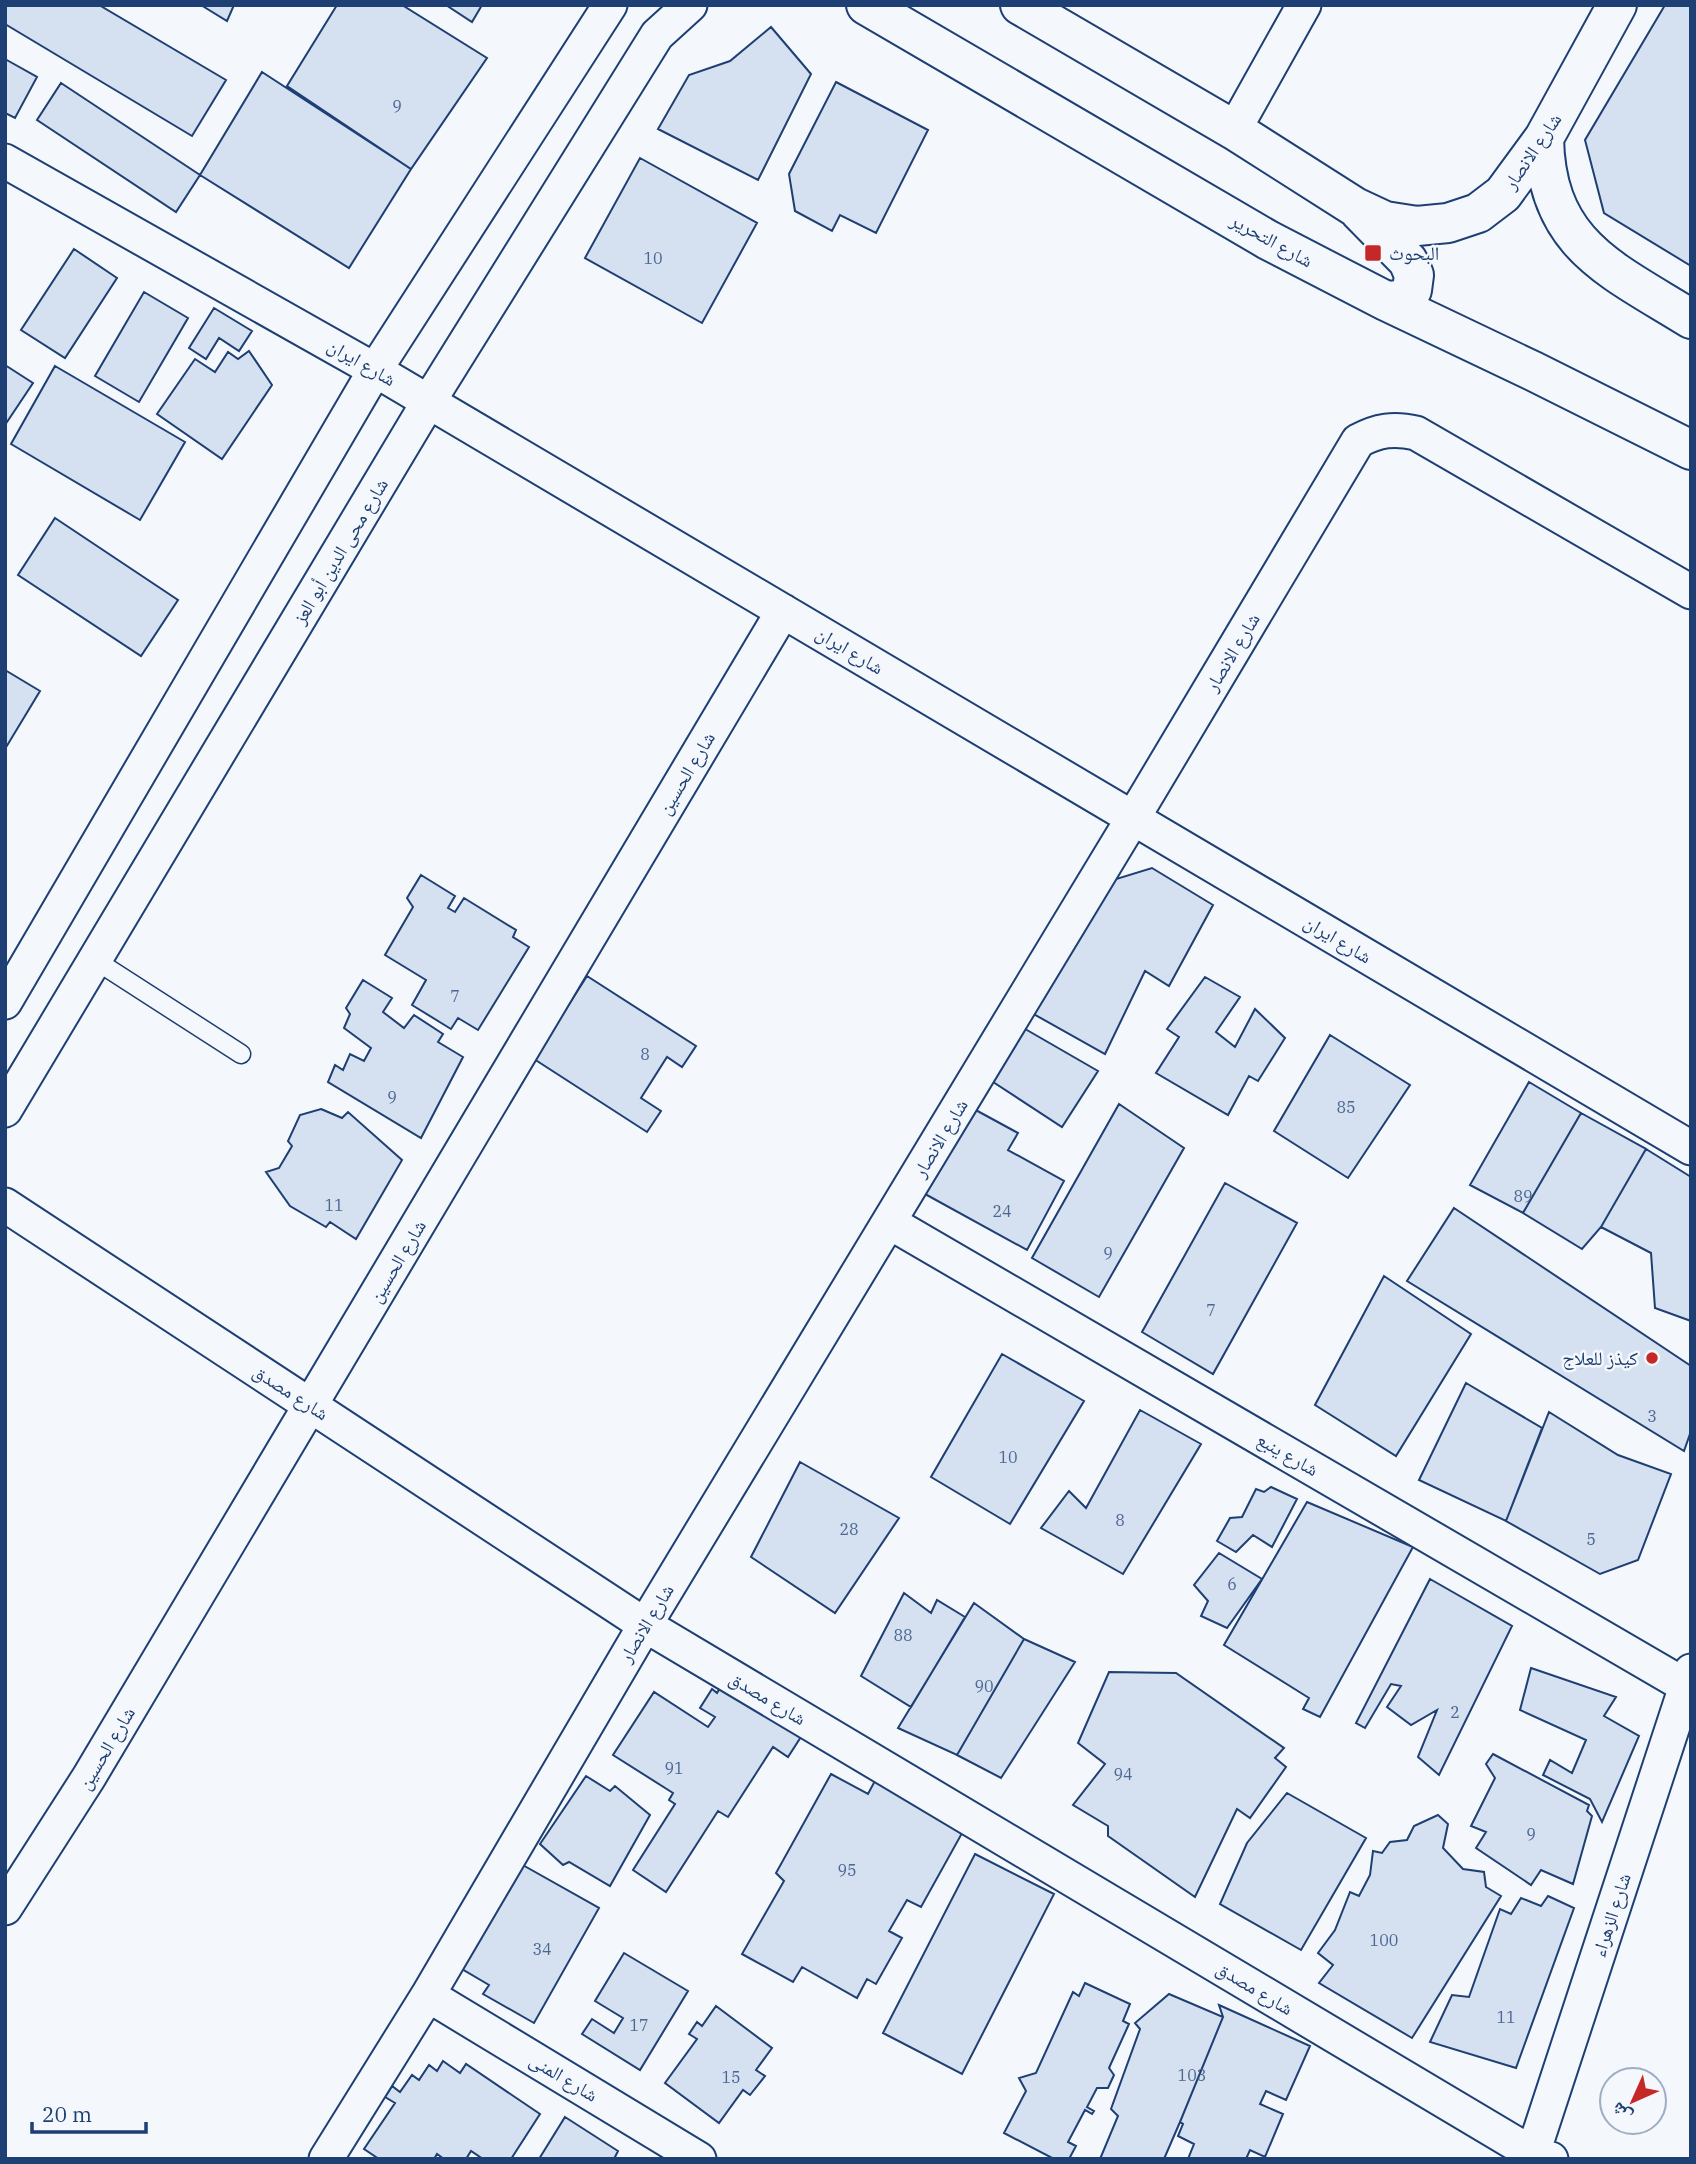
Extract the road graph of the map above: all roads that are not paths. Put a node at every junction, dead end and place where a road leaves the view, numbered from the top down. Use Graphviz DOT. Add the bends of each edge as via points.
graph roads {
  1 [pos="610,5"];
  2 [pos="690,5"];
  3 [pos="866,5"];
  4 [pos="1020,5"];
  5 [pos="1304,5"];
  6 [pos="1617,5"];
  7 [pos="1234,130"];
  8 [pos="1544,138"];
  9 [pos="5,160"];
  10 [pos="1355,207"];
  11 [pos="1386,302"];
  12 [pos="1691,319"];
  13 [pos="375,370"];
  14 [pos="429,401"];
  15 [pos="1691,450"];
  16 [pos="1691,592"];
  17 [pos="783,611"];
  18 [pos="1133,818"];
  19 [pos="95,960"];
  20 [pos="5,1002"];
  21 [pos="241,1054"];
  22 [pos="5,1110"];
  23 [pos="1691,1148"];
  24 [pos="5,1205"];
  25 [pos="890,1222"];
  26 [pos="311,1406"];
  27 [pos="645,1625"];
  28 [pos="1688,1678"];
  29 [pos="5,1908"];
  30 [pos="428,1995"];
  31 [pos="1538,2157"];
  32 [pos="326,2159"];
  33 [pos="699,2159"];
  1 -- 13 [label="street"];
  2 -- 14 [label="street, شارع محى الدين أبو العز" via="657,35"];
  3 -- 11 [label="main road, شارع التحرير" via="1268,240"];
  4 -- 7 [label="main road"];
  5 -- 7 [label="street"];
  6 -- 8 [label="main road, شارع الانصار"];
  7 -- 10 [label="main road"];
  8 -- 10 [label="main road, شارع الانصار" via="1503,194 1478,213 1448,223 1416,226 1385,221"];
  8 -- 12 [label="main road" via="1549,186 1570,231 1604,265"];
  9 -- 13 [label="street, شارع ايران"];
  10 -- 11 [label="main road" via="1408,261 1414,275 1412,290 1401,300"];
  11 -- 15 [label="main road, شارع التحرير"];
  13 -- 14 [label="street, شارع ايران"];
  13 -- 20 [label="street"];
  14 -- 17 [label="street, شارع ايران"];
  14 -- 19 [label="street, شارع محى الدين أبو العز"];
  16 -- 18 [label="street, شارع الانصار" via="1416,433 1394,429 1371,433 1358,441"];
  17 -- 18 [label="street, شارع ايران"];
  17 -- 26 [label="street, شارع الحسين"];
  18 -- 23 [label="street, شارع ايران"];
  18 -- 25 [label="street, شارع الانصار"];
  19 -- 21 [label="lane"];
  19 -- 22 [label="street, شارع محى الدين أبو العز"];
  24 -- 26 [label="street, شارع مصدق"];
  25 -- 27 [label="street, شارع الانصار"];
  25 -- 28 [label="street, شارع ينبع"];
  26 -- 27 [label="street, شارع مصدق"];
  26 -- 29 [label="street, شارع الحسين" via="89,1777"];
  27 -- 30 [label="street, شارع الانصار"];
  27 -- 31 [label="street, شارع مصدق"];
  28 -- 31 [label="street, شارع الزهراء"];
  30 -- 32 [label="street, شارع الانصار"];
  30 -- 33 [label="street, شارع المنى"];
}
